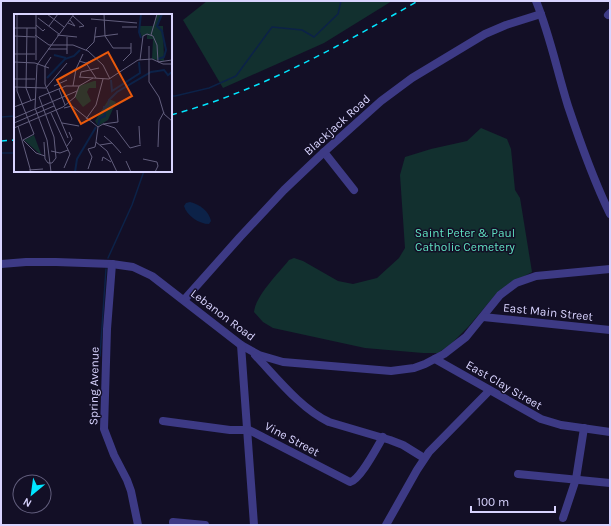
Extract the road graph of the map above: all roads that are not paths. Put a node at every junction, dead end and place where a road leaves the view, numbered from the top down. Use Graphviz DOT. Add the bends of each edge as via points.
graph roads {
  1 [pos="536,1"];
  2 [pos="541,14"];
  3 [pos="324,152"];
  4 [pos="354,190"];
  5 [pos="610,214"];
  6 [pos="1,264"];
  7 [pos="112,264"];
  8 [pos="610,269"];
  9 [pos="184,300"];
  10 [pos="483,317"];
  11 [pos="610,330"];
  12 [pos="241,345"];
  13 [pos="252,352"];
  14 [pos="435,359"];
  15 [pos="489,391"];
  16 [pos="163,421"];
  17 [pos="584,428"];
  18 [pos="247,430"];
  19 [pos="610,432"];
  20 [pos="383,437"];
  21 [pos="424,458"];
  22 [pos="518,474"];
  23 [pos="576,479"];
  24 [pos="610,483"];
  25 [pos="563,518"];
  26 [pos="174,522"];
  27 [pos="138,525"];
  28 [pos="205,525"];
  29 [pos="254,525"];
  30 [pos="386,525"];
  1 -- 2 [label="street"];
  2 -- 3 [label="street, Blackjack Road" via="485,34 412,78 381,101"];
  2 -- 5 [label="street" via="579,140"];
  3 -- 4 [label="street"];
  3 -- 9 [label="street, Blackjack Road" via="267,207"];
  6 -- 7 [label="street, Lebanon Road"];
  7 -- 9 [label="street, Lebanon Road" via="142,270"];
  7 -- 27 [label="street, Spring Avenue" via="104,429 132,491"];
  8 -- 10 [label="street, Lebanon Road" via="525,279 500,295"];
  9 -- 12 [label="street, Lebanon Road"];
  10 -- 11 [label="street, East Main Street"];
  10 -- 14 [label="street, Lebanon Road" via="463,340"];
  12 -- 13 [label="street, Lebanon Road"];
  12 -- 18 [label="street"];
  13 -- 14 [label="street, Lebanon Road" via="283,362 385,370 414,368"];
  13 -- 20 [label="street" via="321,418"];
  14 -- 15 [label="street, East Clay Street"];
  15 -- 17 [label="street, East Clay Street" via="541,419"];
  15 -- 21 [label="street"];
  16 -- 18 [label="street, Vine Street"];
  17 -- 19 [label="street, East Clay Street"];
  17 -- 23 [label="street"];
  18 -- 20 [label="street, Vine Street" via="350,482 359,475"];
  18 -- 29 [label="street"];
  20 -- 21 [label="street"];
  21 -- 30 [label="street"];
  22 -- 23 [label="street"];
  23 -- 24 [label="street"];
  23 -- 25 [label="street"];
  26 -- 28 [label="street"];
}
